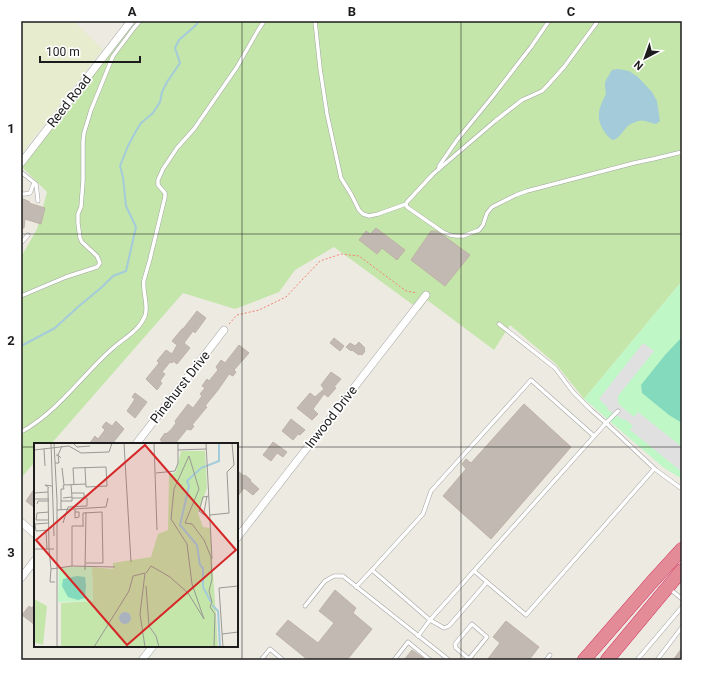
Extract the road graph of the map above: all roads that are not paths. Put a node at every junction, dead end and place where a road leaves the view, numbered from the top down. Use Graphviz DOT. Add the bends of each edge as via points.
graph roads {
  1 [pos="131,21"];
  2 [pos="140,21"];
  3 [pos="264,21"];
  4 [pos="315,21"];
  5 [pos="549,21"];
  6 [pos="598,21"];
  7 [pos="682,152"];
  8 [pos="21,163"];
  9 [pos="439,170"];
  10 [pos="21,172"];
  11 [pos="34,182"];
  12 [pos="21,194"];
  13 [pos="38,201"];
  14 [pos="406,204"];
  15 [pos="28,235"];
  16 [pos="21,243"];
  17 [pos="426,295"];
  18 [pos="21,296"];
  19 [pos="499,324"];
  20 [pos="224,330"];
  21 [pos="618,411"];
  22 [pos="606,423"];
  23 [pos="21,432"];
  24 [pos="594,436"];
  25 [pos="137,443"];
  26 [pos="654,469"];
  27 [pos="682,489"];
  28 [pos="21,522"];
  29 [pos="34,533"];
  30 [pos="238,537"];
  31 [pos="682,549"];
  32 [pos="34,561"];
  33 [pos="372,570"];
  34 [pos="682,570"];
  35 [pos="474,571"];
  36 [pos="21,578"];
  37 [pos="487,582"];
  38 [pos="356,587"];
  39 [pos="668,587"];
  40 [pos="682,599"];
  41 [pos="305,606"];
  42 [pos="682,607"];
  43 [pos="430,620"];
  44 [pos="682,627"];
  45 [pos="418,636"];
  46 [pos="152,647"];
  47 [pos="550,655"];
  48 [pos="142,660"];
  49 [pos="261,660"];
  50 [pos="283,660"];
  51 [pos="394,660"];
  52 [pos="430,660"];
  53 [pos="449,660"];
  54 [pos="469,660"];
  55 [pos="546,660"];
  56 [pos="584,660"];
  57 [pos="607,660"];
  58 [pos="637,660"];
  59 [pos="657,660"];
  1 -- 8 [label="street, Reed Road"];
  2 -- 18 [label="lane" via="113,56 84,133 83,182 78,223 82,242 97,256 100,263 97,267"];
  3 -- 23 [label="lane" via="237,67 163,168 158,180 165,197 144,282 146,309 139,326 112,348 49,412"];
  4 -- 14 [label="lane" via="327,114 340,178 363,214 378,214"];
  5 -- 9 [label="lane" via="457,140 439,166"];
  6 -- 9 [label="lane" via="564,67 542,91 522,100"];
  7 -- 14 [label="lane" via="521,193 497,204 487,212 479,230 463,236 443,232"];
  9 -- 14 [label="lane"];
  10 -- 11 [label="lane"];
  11 -- 12 [label="lane" via="30,193"];
  11 -- 13 [label="lane"];
  15 -- 16 [label="lane"];
  17 -- 30 [label="street, Inwood Drive"];
  19 -- 22 [label="lane" via="555,368 581,400"];
  20 -- 25 [label="street, Pinehurst Drive"];
  21 -- 22 [label="lane"];
  22 -- 24 [label="lane"];
  22 -- 26 [label="lane"];
  24 -- 33 [label="lane" via="531,380 432,491 423,514"];
  24 -- 35 [label="lane"];
  26 -- 27 [label="lane"];
  26 -- 37 [label="lane" via="526,615"];
  28 -- 29 [label="street"];
  31 -- 56 [label="highway"];
  32 -- 36 [label="street"];
  33 -- 38 [label="lane"];
  33 -- 43 [label="lane"];
  34 -- 39 [label="highway"];
  35 -- 37 [label="lane"];
  35 -- 43 [label="lane"];
  37 -- 43 [label="lane" via="449,626 444,628"];
  38 -- 41 [label="lane" via="343,576 334,576 325,581"];
  38 -- 45 [label="lane"];
  39 -- 40 [label="lane"];
  39 -- 57 [label="highway"];
  42 -- 58 [label="lane"];
  43 -- 45 [label="lane"];
  44 -- 59 [label="lane"];
  45 -- 53 [label="lane"];
  46 -- 48 [label="street"];
  47 -- 55 [label="lane"];
  49 -- 50 [label="lane" via="270,649"];
  51 -- 52 [label="lane" via="408,642"];
  54 -- 54 [label="lane" via="487,637 472,624 455,644"];
}
